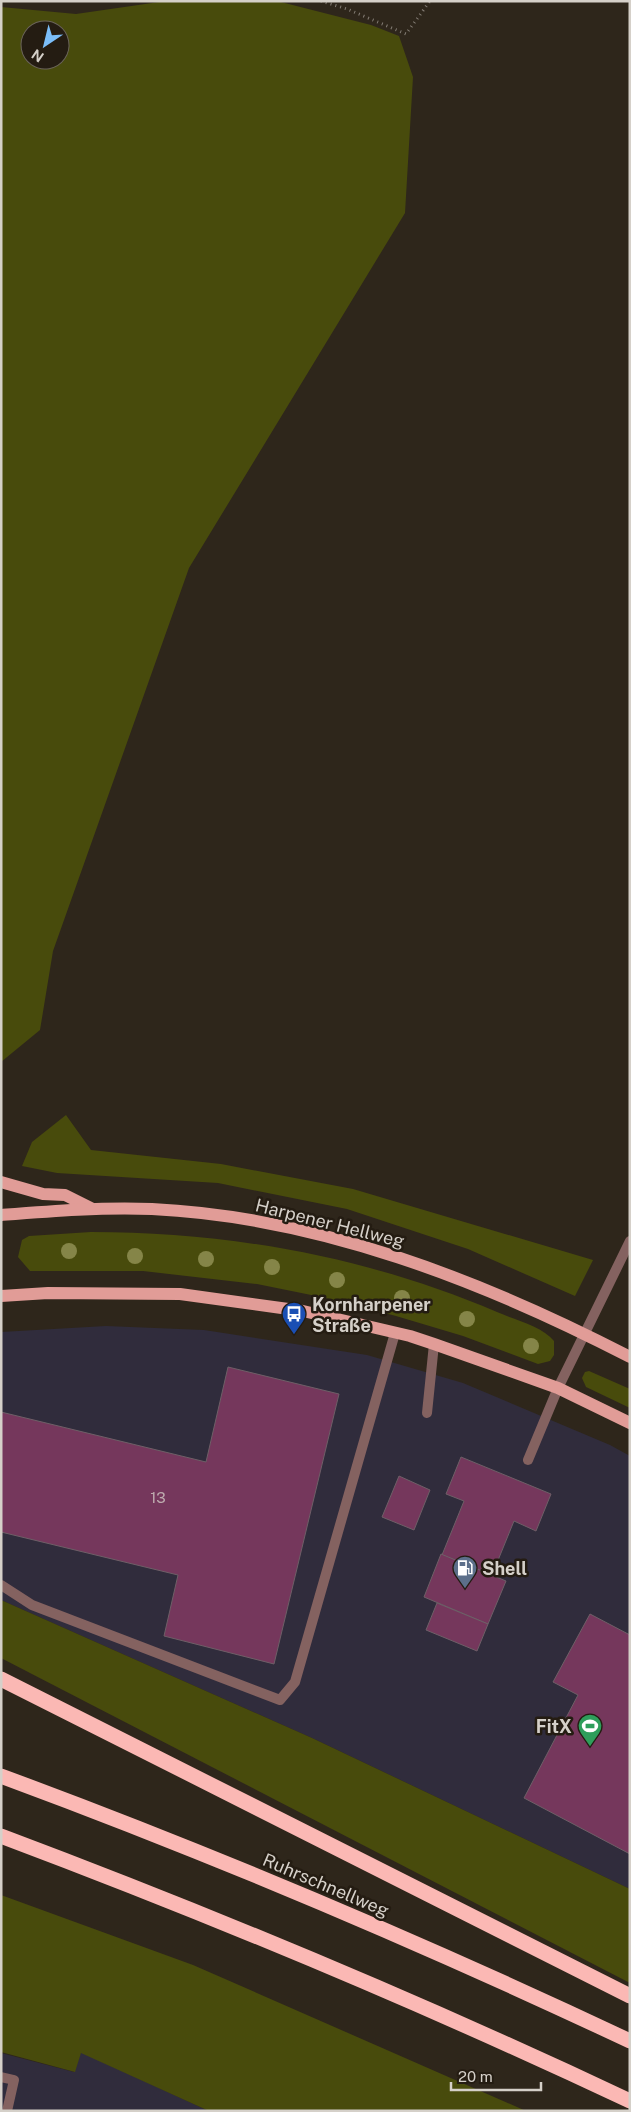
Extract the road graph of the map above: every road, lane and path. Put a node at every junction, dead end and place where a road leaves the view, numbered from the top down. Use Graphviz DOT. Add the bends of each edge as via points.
graph roads {
  1 [pos="321,1"];
  2 [pos="430,1"];
  3 [pos="1,1182"];
  4 [pos="91,1208"];
  5 [pos="1,1215"];
  6 [pos="630,1241"];
  7 [pos="1,1296"];
  8 [pos="395,1333"];
  9 [pos="585,1334"];
  10 [pos="434,1344"];
  11 [pos="630,1357"];
  12 [pos="558,1388"];
  13 [pos="427,1413"];
  14 [pos="630,1423"];
  15 [pos="528,1460"];
  16 [pos="1,1585"];
  17 [pos="1,1679"];
  18 [pos="1,1776"];
  19 [pos="1,1836"];
  20 [pos="630,1996"];
  21 [pos="630,2041"];
  22 [pos="1,2077"];
  23 [pos="630,2101"];
  24 [pos="7,2111"];
  1 -- 2 [label="path" via="406,34"];
  3 -- 4 [label="main road" via="43,1194 65,1195"];
  4 -- 5 [label="main road, Harpener Hellweg"];
  4 -- 9 [label="main road, Harpener Hellweg" via="184,1212 260,1222 320,1235 408,1260"];
  6 -- 9 [label="lane"];
  7 -- 8 [label="main road" via="180,1294 303,1311"];
  8 -- 10 [label="main road"];
  8 -- 16 [label="lane" via="295,1682 280,1700 32,1605"];
  9 -- 11 [label="main road, Harpener Hellweg"];
  9 -- 12 [label="lane"];
  10 -- 12 [label="main road"];
  10 -- 13 [label="lane"];
  12 -- 14 [label="main road"];
  12 -- 15 [label="lane"];
  17 -- 20 [label="highway"];
  18 -- 21 [label="highway, Ruhrschnellweg" via="360,1919"];
  19 -- 23 [label="highway" via="225,1923 383,1989"];
  22 -- 24 [label="lane" via="14,2080"];
}
